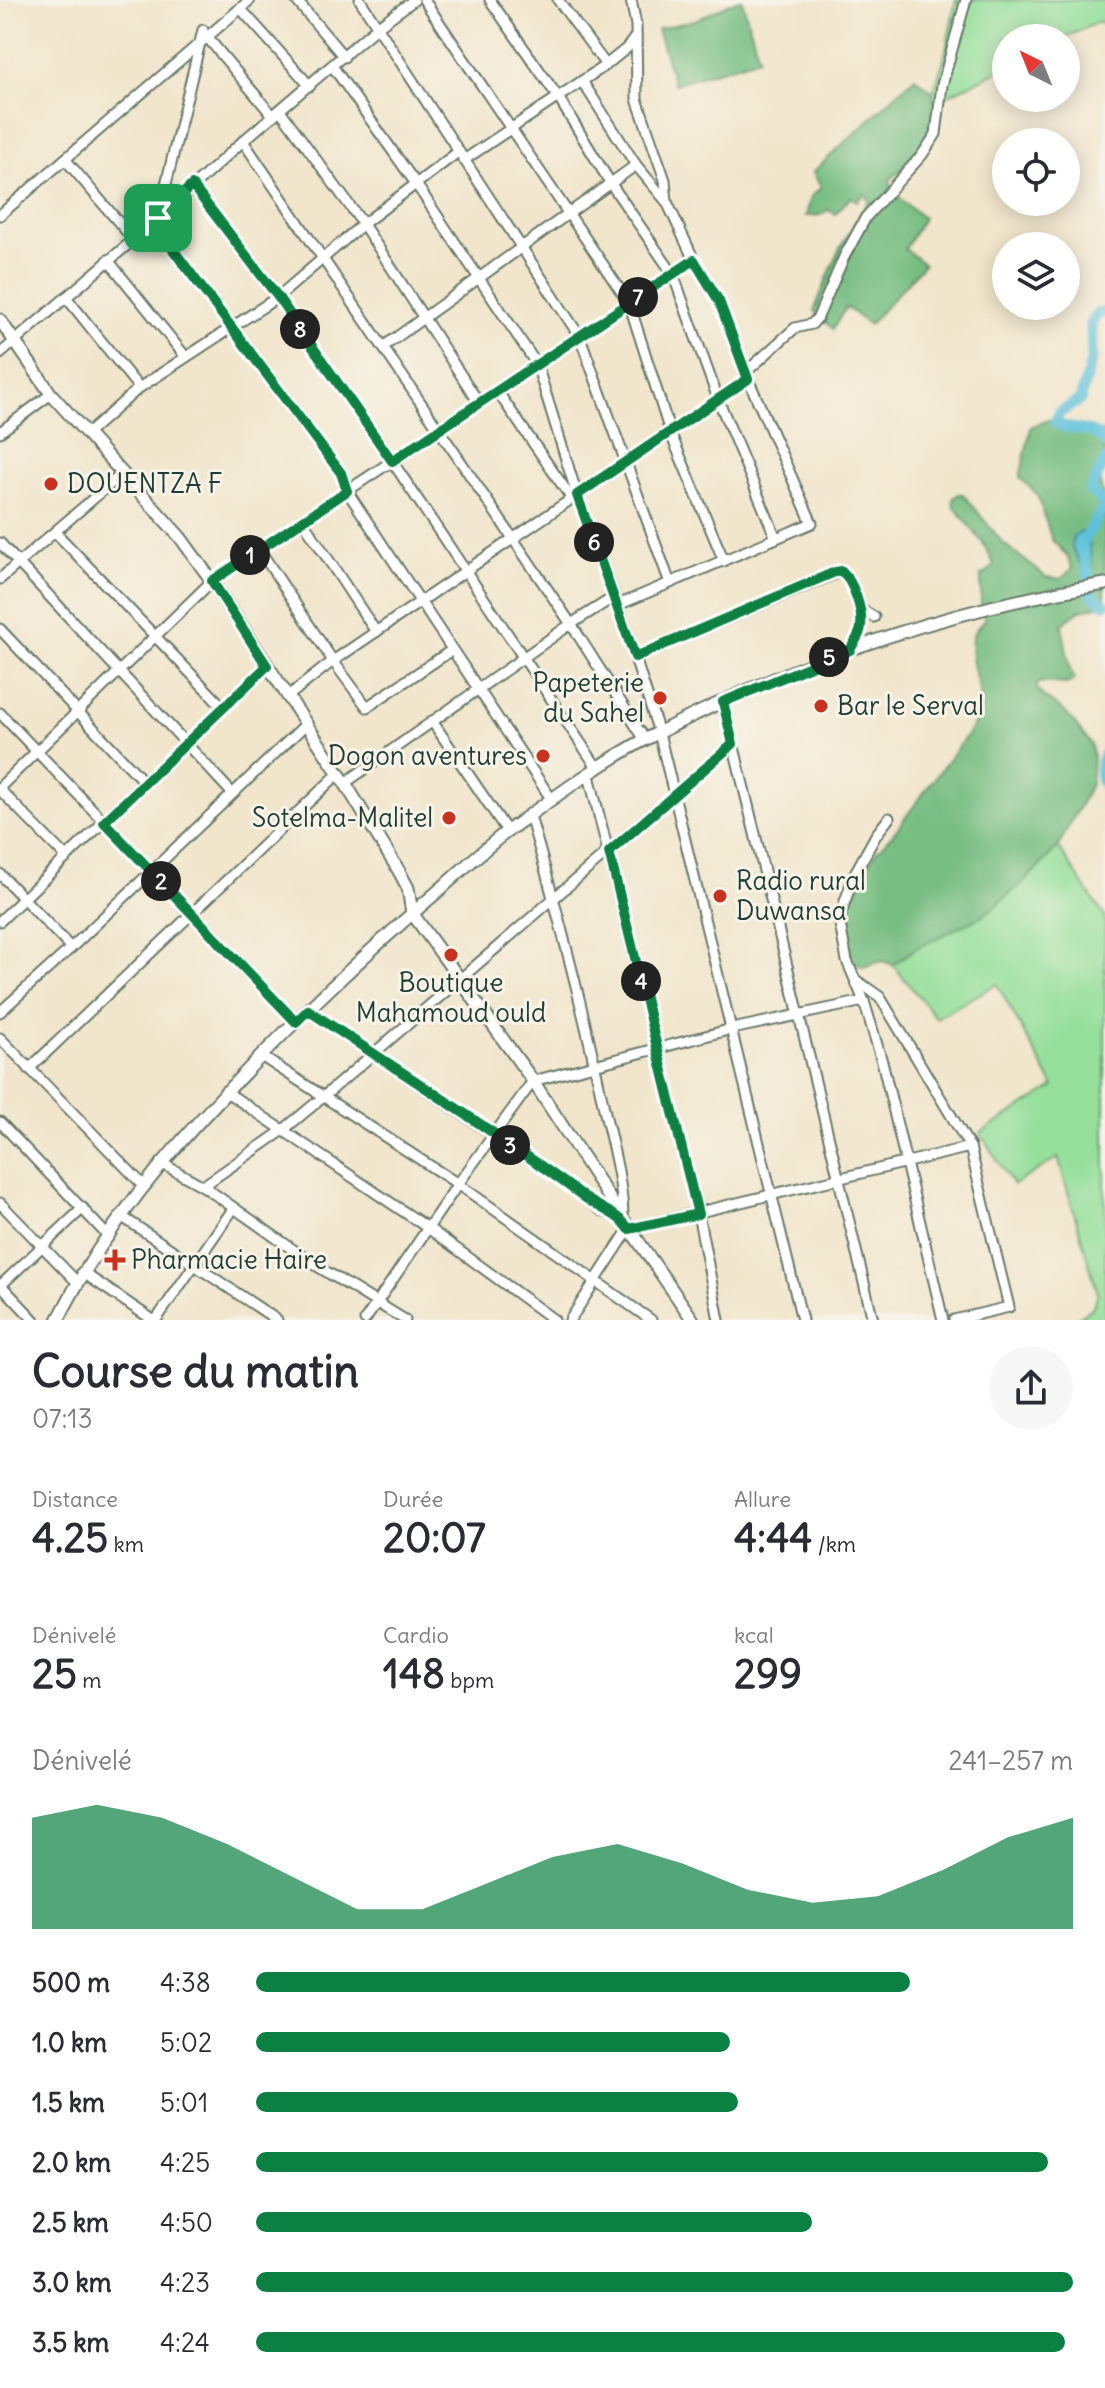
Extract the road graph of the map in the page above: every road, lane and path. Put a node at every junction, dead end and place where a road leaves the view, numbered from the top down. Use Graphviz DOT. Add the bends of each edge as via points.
graph roads {
  1 [pos="250,0"];
  2 [pos="296,0"];
  3 [pos="360,0"];
  4 [pos="414,0"];
  5 [pos="424,0"];
  6 [pos="490,0"];
  7 [pos="558,0"];
  8 [pos="966,0"];
  9 [pos="630,2"];
  10 [pos="240,8"];
  11 [pos="377,27"];
  12 [pos="636,36"];
  13 [pos="203,37"];
  14 [pos="344,57"];
  15 [pos="606,65"];
  16 [pos="333,67"];
  17 [pos="582,81"];
  18 [pos="310,86"];
  19 [pos="558,97"];
  20 [pos="277,113"];
  21 [pos="513,128"];
  22 [pos="243,141"];
  23 [pos="461,156"];
  24 [pos="65,159"];
  25 [pos="636,165"];
  26 [pos="416,184"];
  27 [pos="611,184"];
  28 [pos="192,185"];
  29 [pos="667,202"];
  30 [pos="569,213"];
  31 [pos="0,215"];
  32 [pos="155,220"];
  33 [pos="363,224"];
  34 [pos="133,239"];
  35 [pos="523,247"];
  36 [pos="323,259"];
  37 [pos="108,260"];
  38 [pos="694,260"];
  39 [pos="673,274"];
  40 [pos="480,278"];
  41 [pos="66,297"];
  42 [pos="278,297"];
  43 [pos="629,303"];
  44 [pos="424,318"];
  45 [pos="0,320"];
  46 [pos="233,327"];
  47 [pos="580,337"];
  48 [pos="15,341"];
  49 [pos="383,347"];
  50 [pos="0,354"];
  51 [pos="185,356"];
  52 [pos="537,365"];
  53 [pos="747,375"];
  54 [pos="139,388"];
  55 [pos="497,391"];
  56 [pos="51,394"];
  57 [pos="718,399"];
  58 [pos="479,403"];
  59 [pos="439,430"];
  60 [pos="0,432"];
  61 [pos="670,432"];
  62 [pos="87,434"];
  63 [pos="392,461"];
  64 [pos="627,461"];
  65 [pos="123,473"];
  66 [pos="347,491"];
  67 [pos="574,497"];
  68 [pos="303,521"];
  69 [pos="56,533"];
  70 [pos="776,538"];
  71 [pos="513,539"];
  72 [pos="0,543"];
  73 [pos="259,549"];
  74 [pos="724,561"];
  75 [pos="19,564"];
  76 [pos="465,572"];
  77 [pos="0,579"];
  78 [pos="212,581"];
  79 [pos="670,583"];
  80 [pos="1102,584"];
  81 [pos="616,601"];
  82 [pos="420,602"];
  83 [pos="860,609"];
  84 [pos="874,617"];
  85 [pos="571,624"];
  86 [pos="0,629"];
  87 [pos="376,632"];
  88 [pos="155,637"];
  89 [pos="452,650"];
  90 [pos="850,650"];
  91 [pos="635,657"];
  92 [pos="522,658"];
  93 [pos="333,661"];
  94 [pos="267,666"];
  95 [pos="119,672"];
  96 [pos="479,688"];
  97 [pos="287,697"];
  98 [pos="723,702"];
  99 [pos="224,708"];
  100 [pos="78,712"];
  101 [pos="0,713"];
  102 [pos="432,721"];
  103 [pos="306,724"];
  104 [pos="659,733"];
  105 [pos="645,740"];
  106 [pos="186,744"];
  107 [pos="733,744"];
  108 [pos="37,752"];
  109 [pos="593,772"];
  110 [pos="342,778"];
  111 [pos="145,783"];
  112 [pos="0,789"];
  113 [pos="232,793"];
  114 [pos="674,795"];
  115 [pos="552,800"];
  116 [pos="530,816"];
  117 [pos="889,818"];
  118 [pos="104,822"];
  119 [pos="507,831"];
  120 [pos="609,852"];
  121 [pos="66,857"];
  122 [pos="151,871"];
  123 [pos="0,874"];
  124 [pos="23,898"];
  125 [pos="554,899"];
  126 [pos="412,913"];
  127 [pos="192,914"];
  128 [pos="0,921"];
  129 [pos="71,948"];
  130 [pos="460,979"];
  131 [pos="856,980"];
  132 [pos="864,1001"];
  133 [pos="308,1010"];
  134 [pos="0,1012"];
  135 [pos="799,1016"];
  136 [pos="296,1022"];
  137 [pos="732,1029"];
  138 [pos="0,1038"];
  139 [pos="658,1050"];
  140 [pos="373,1054"];
  141 [pos="261,1056"];
  142 [pos="595,1065"];
  143 [pos="29,1069"];
  144 [pos="533,1081"];
  145 [pos="225,1091"];
  146 [pos="322,1098"];
  147 [pos="0,1122"];
  148 [pos="282,1131"];
  149 [pos="494,1134"];
  150 [pos="970,1147"];
  151 [pos="161,1163"];
  152 [pos="905,1163"];
  153 [pos="839,1180"];
  154 [pos="458,1184"];
  155 [pos="143,1185"];
  156 [pos="203,1186"];
  157 [pos="773,1196"];
  158 [pos="0,1203"];
  159 [pos="83,1208"];
  160 [pos="233,1209"];
  161 [pos="698,1214"];
  162 [pos="121,1216"];
  163 [pos="626,1224"];
  164 [pos="428,1228"];
  165 [pos="107,1235"];
  166 [pos="42,1246"];
  167 [pos="193,1264"];
  168 [pos="80,1277"];
  169 [pos="595,1282"];
  170 [pos="0,1285"];
  171 [pos="378,1301"];
  172 [pos="34,1320"];
  173 [pos="58,1320"];
  174 [pos="154,1320"];
  175 [pos="277,1320"];
  176 [pos="365,1320"];
  177 [pos="405,1320"];
  178 [pos="554,1320"];
  179 [pos="570,1320"];
  180 [pos="651,1320"];
  181 [pos="693,1320"];
  182 [pos="719,1320"];
  183 [pos="802,1320"];
  184 [pos="873,1320"];
  185 [pos="943,1320"];
  186 [pos="954,1320"];
  1 -- 10 [label="street"];
  2 -- 14 [label="street"];
  3 -- 11 [label="street"];
  4 -- 11 [label="street"];
  5 -- 21 [label="street"];
  6 -- 19 [label="street"];
  7 -- 15 [label="street"];
  8 -- 53 [label="street" via="942,85 936,134 866,217 818,317 795,328"];
  9 -- 12 [label="street"];
  10 -- 13 [label="street"];
  10 -- 18 [label="street"];
  11 -- 14 [label="street"];
  11 -- 23 [label="street"];
  12 -- 15 [label="street"];
  12 -- 29 [label="street" via="637,99 665,180"];
  13 -- 20 [label="street"];
  13 -- 24 [label="street"];
  13 -- 32 [label="street"];
  14 -- 16 [label="street"];
  15 -- 17 [label="street"];
  16 -- 18 [label="street"];
  16 -- 26 [label="street"];
  17 -- 19 [label="street"];
  17 -- 25 [label="street"];
  18 -- 20 [label="street"];
  19 -- 21 [label="street"];
  19 -- 27 [label="street"];
  20 -- 22 [label="street"];
  20 -- 33 [label="street"];
  21 -- 23 [label="street"];
  21 -- 30 [label="street"];
  22 -- 28 [label="street"];
  22 -- 36 [label="street"];
  23 -- 26 [label="street"];
  23 -- 35 [label="street"];
  24 -- 31 [label="street"];
  24 -- 34 [label="street"];
  25 -- 27 [label="street"];
  25 -- 29 [label="street"];
  26 -- 33 [label="street"];
  26 -- 40 [label="street"];
  27 -- 30 [label="street"];
  27 -- 39 [label="street"];
  28 -- 32 [label="street"];
  28 -- 42 [label="street"];
  29 -- 38 [label="street"];
  30 -- 35 [label="street"];
  30 -- 43 [label="street"];
  32 -- 34 [label="street"];
  32 -- 46 [label="street"];
  33 -- 36 [label="street"];
  33 -- 44 [label="street"];
  34 -- 37 [label="street"];
  35 -- 40 [label="street"];
  35 -- 47 [label="street"];
  36 -- 42 [label="street"];
  36 -- 49 [label="street"];
  37 -- 41 [label="street"];
  37 -- 51 [label="street"];
  38 -- 39 [label="street"];
  38 -- 53 [label="street" via="719,301"];
  39 -- 43 [label="street"];
  39 -- 57 [label="street"];
  40 -- 44 [label="street"];
  40 -- 52 [label="street"];
  41 -- 48 [label="street"];
  41 -- 54 [label="street"];
  42 -- 46 [label="street"];
  42 -- 63 [label="street"];
  43 -- 47 [label="street"];
  43 -- 61 [label="street"];
  44 -- 49 [label="street"];
  44 -- 58 [label="street"];
  45 -- 48 [label="main road"];
  46 -- 51 [label="street"];
  46 -- 66 [label="street" via="341,473"];
  47 -- 52 [label="street"];
  47 -- 64 [label="street"];
  48 -- 50 [label="street"];
  48 -- 56 [label="main road"];
  49 -- 59 [label="street"];
  51 -- 54 [label="street"];
  52 -- 55 [label="street"];
  52 -- 67 [label="street"];
  53 -- 57 [label="street"];
  53 -- 70 [label="street" via="812,523"];
  54 -- 62 [label="street"];
  55 -- 58 [label="street"];
  55 -- 67 [label="street"];
  56 -- 60 [label="street"];
  56 -- 62 [label="main road"];
  57 -- 61 [label="street"];
  57 -- 70 [label="street"];
  58 -- 59 [label="street"];
  59 -- 63 [label="street"];
  59 -- 71 [label="street"];
  61 -- 64 [label="street"];
  61 -- 74 [label="street"];
  62 -- 65 [label="main road"];
  63 -- 66 [label="street"];
  63 -- 76 [label="street"];
  64 -- 67 [label="street"];
  64 -- 79 [label="street"];
  65 -- 69 [label="street"];
  65 -- 78 [label="main road"];
  66 -- 68 [label="street"];
  66 -- 82 [label="street"];
  67 -- 71 [label="street"];
  67 -- 81 [label="street"];
  68 -- 73 [label="street"];
  68 -- 87 [label="street"];
  69 -- 75 [label="street"];
  69 -- 88 [label="street"];
  70 -- 74 [label="street"];
  71 -- 76 [label="street"];
  71 -- 85 [label="street"];
  72 -- 75 [label="street"];
  73 -- 78 [label="street"];
  73 -- 93 [label="street"];
  74 -- 79 [label="street"];
  75 -- 77 [label="street"];
  75 -- 95 [label="street"];
  76 -- 82 [label="street"];
  76 -- 92 [label="street"];
  78 -- 88 [label="street"];
  78 -- 94 [label="main road"];
  79 -- 81 [label="street"];
  80 -- 90 [label="main road" via="921,626"];
  81 -- 85 [label="street"];
  81 -- 91 [label="street"];
  82 -- 87 [label="street"];
  82 -- 89 [label="street"];
  83 -- 84 [label="street"];
  83 -- 90 [label="street" via="861,631"];
  83 -- 91 [label="street" via="847,576 835,572"];
  85 -- 92 [label="street"];
  85 -- 105 [label="street"];
  86 -- 100 [label="street"];
  87 -- 93 [label="street"];
  88 -- 95 [label="street"];
  88 -- 99 [label="street"];
  89 -- 93 [label="street" via="367,707"];
  89 -- 96 [label="street"];
  90 -- 98 [label="main road"];
  91 -- 104 [label="street"];
  92 -- 96 [label="street"];
  92 -- 109 [label="street"];
  93 -- 97 [label="street"];
  94 -- 97 [label="main road"];
  94 -- 99 [label="street"];
  95 -- 100 [label="street"];
  95 -- 106 [label="street"];
  96 -- 102 [label="street"];
  96 -- 115 [label="street"];
  97 -- 103 [label="main road"];
  98 -- 104 [label="main road"];
  98 -- 107 [label="street"];
  99 -- 106 [label="street"];
  100 -- 108 [label="street"];
  100 -- 111 [label="street"];
  101 -- 108 [label="street"];
  102 -- 110 [label="street"];
  102 -- 119 [label="street"];
  103 -- 110 [label="main road"];
  103 -- 113 [label="street"];
  104 -- 105 [label="main road"];
  104 -- 114 [label="street"];
  105 -- 109 [label="main road"];
  106 -- 111 [label="street"];
  106 -- 113 [label="street"];
  107 -- 114 [label="street"];
  107 -- 135 [label="street"];
  108 -- 112 [label="street"];
  108 -- 118 [label="street"];
  109 -- 115 [label="main road"];
  109 -- 120 [label="street"];
  110 -- 126 [label="main road" via="408,888"];
  110 -- 127 [label="street"];
  111 -- 118 [label="street"];
  112 -- 121 [label="street"];
  113 -- 122 [label="street"];
  114 -- 120 [label="street"];
  114 -- 137 [label="street"];
  115 -- 116 [label="main road"];
  116 -- 119 [label="main road"];
  116 -- 125 [label="street"];
  117 -- 131 [label="street" via="854,875 839,919"];
  118 -- 121 [label="street"];
  118 -- 122 [label="street"];
  119 -- 126 [label="main road"];
  120 -- 125 [label="street"];
  120 -- 139 [label="street"];
  121 -- 124 [label="street"];
  122 -- 127 [label="street"];
  122 -- 129 [label="street"];
  123 -- 124 [label="street"];
  124 -- 128 [label="street"];
  124 -- 129 [label="street"];
  125 -- 130 [label="street"];
  125 -- 142 [label="street"];
  126 -- 130 [label="main road"];
  126 -- 133 [label="main road"];
  127 -- 136 [label="street"];
  127 -- 143 [label="street"];
  129 -- 134 [label="street"];
  130 -- 140 [label="street"];
  130 -- 144 [label="main road"];
  131 -- 132 [label="street"];
  131 -- 150 [label="street" via="880,997"];
  132 -- 135 [label="street"];
  132 -- 152 [label="street"];
  133 -- 136 [label="main road"];
  133 -- 140 [label="street"];
  135 -- 137 [label="street"];
  135 -- 153 [label="street"];
  136 -- 141 [label="main road"];
  137 -- 139 [label="street"];
  137 -- 157 [label="street"];
  138 -- 143 [label="street"];
  139 -- 142 [label="street"];
  139 -- 161 [label="street"];
  140 -- 146 [label="street"];
  140 -- 149 [label="street"];
  141 -- 145 [label="main road"];
  141 -- 146 [label="street"];
  142 -- 144 [label="street"];
  142 -- 163 [label="street"];
  143 -- 155 [label="street"];
  144 -- 149 [label="street"];
  144 -- 163 [label="main road"];
  145 -- 148 [label="street"];
  145 -- 151 [label="main road"];
  146 -- 148 [label="street"];
  146 -- 154 [label="street"];
  147 -- 159 [label="street"];
  148 -- 156 [label="street"];
  148 -- 164 [label="street"];
  149 -- 154 [label="street"];
  149 -- 163 [label="street"];
  150 -- 152 [label="street"];
  150 -- 186 [label="street" via="1009,1307"];
  151 -- 155 [label="main road"];
  151 -- 156 [label="street"];
  152 -- 153 [label="street"];
  152 -- 185 [label="street"];
  153 -- 157 [label="street"];
  153 -- 184 [label="street"];
  154 -- 164 [label="street"];
  154 -- 169 [label="street"];
  155 -- 162 [label="main road"];
  156 -- 160 [label="street"];
  157 -- 161 [label="street"];
  157 -- 183 [label="street"];
  158 -- 166 [label="street"];
  159 -- 165 [label="street"];
  159 -- 166 [label="street"];
  160 -- 167 [label="street"];
  160 -- 171 [label="street"];
  161 -- 163 [label="street"];
  161 -- 182 [label="street"];
  162 -- 165 [label="main road"];
  162 -- 167 [label="street"];
  163 -- 169 [label="street"];
  163 -- 181 [label="main road"];
  164 -- 171 [label="street"];
  164 -- 178 [label="street"];
  165 -- 168 [label="main road"];
  166 -- 168 [label="street"];
  166 -- 170 [label="street"];
  167 -- 174 [label="street"];
  167 -- 175 [label="street"];
  168 -- 173 [label="main road"];
  168 -- 174 [label="street"];
  169 -- 179 [label="street"];
  169 -- 180 [label="street"];
  170 -- 172 [label="street"];
  171 -- 176 [label="street"];
  171 -- 177 [label="street"];
}
